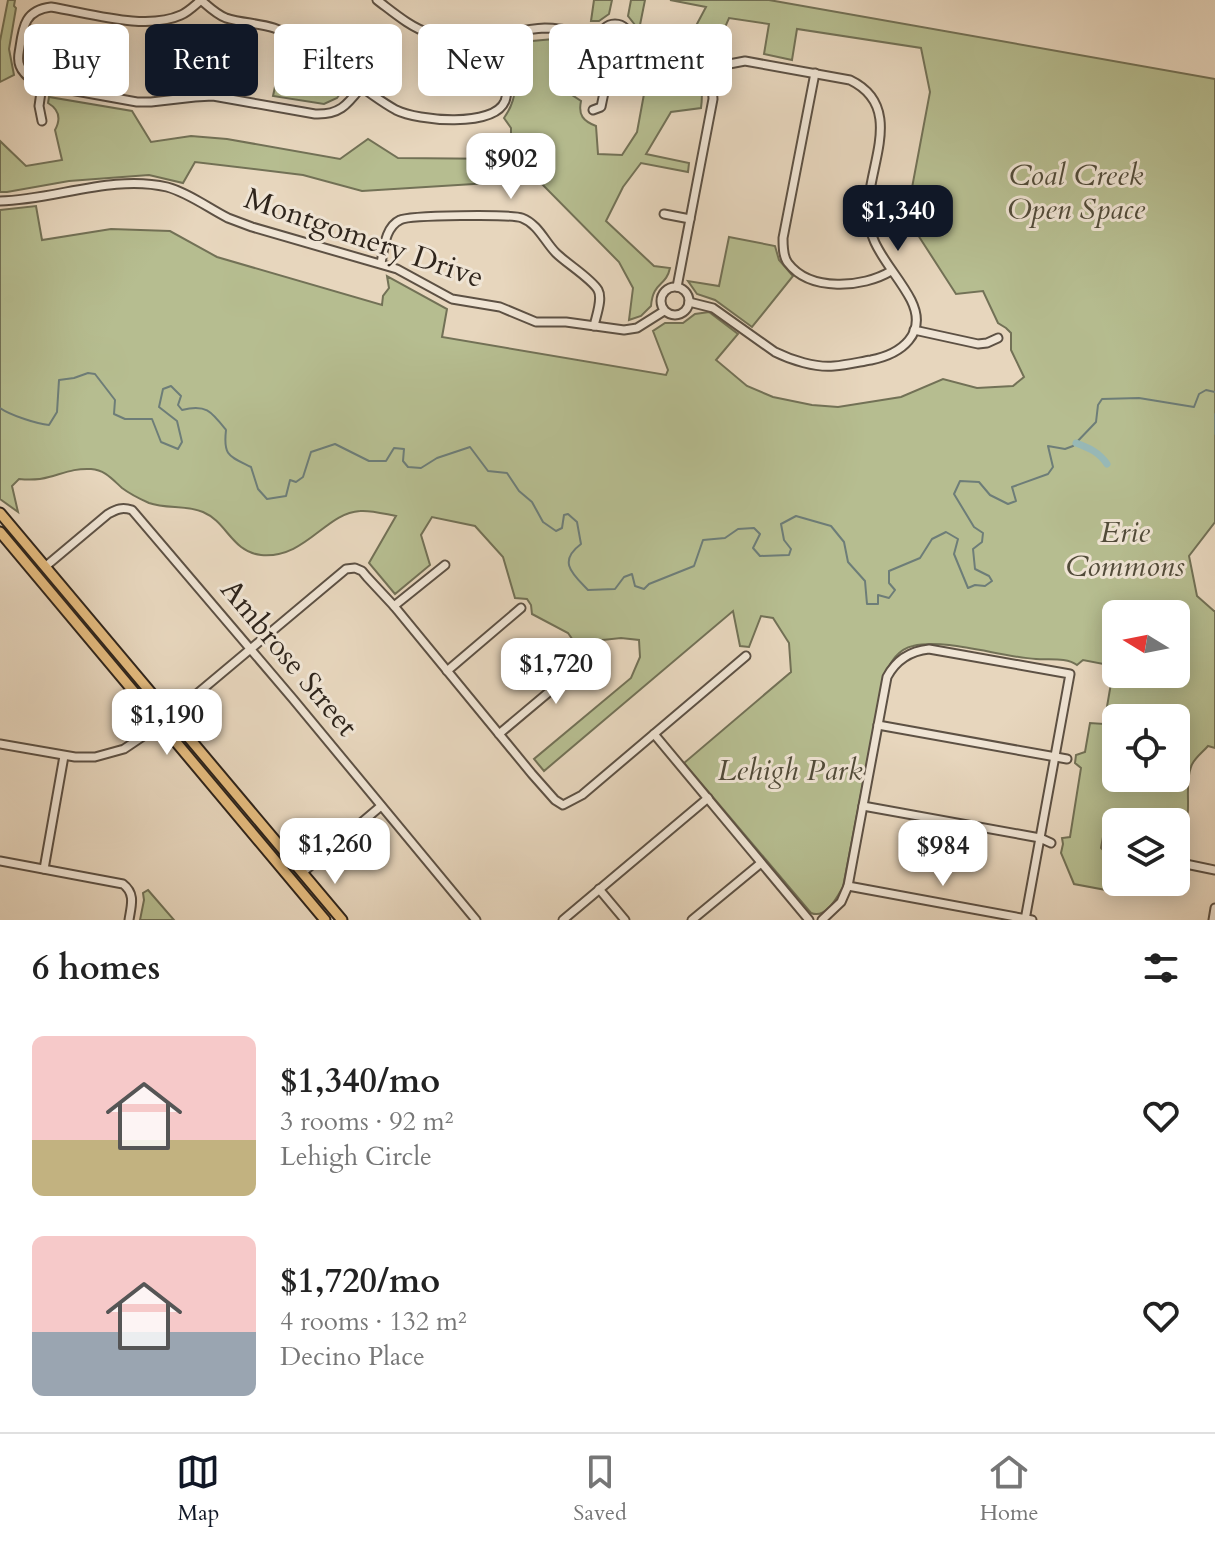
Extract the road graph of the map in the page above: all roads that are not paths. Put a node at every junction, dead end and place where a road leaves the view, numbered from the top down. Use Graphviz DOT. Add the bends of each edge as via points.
graph roads {
  1 [pos="201,0"];
  2 [pos="377,0"];
  3 [pos="274,28"];
  4 [pos="418,28"];
  5 [pos="732,63"];
  6 [pos="24,73"];
  7 [pos="815,73"];
  8 [pos="40,96"];
  9 [pos="103,96"];
  10 [pos="354,96"];
  11 [pos="376,96"];
  12 [pos="506,96"];
  13 [pos="603,96"];
  14 [pos="713,96"];
  15 [pos="593,110"];
  16 [pos="42,121"];
  17 [pos="0,201"];
  18 [pos="664,214"];
  19 [pos="691,217"];
  20 [pos="381,263"];
  21 [pos="891,271"];
  22 [pos="677,287"];
  23 [pos="689,302"];
  24 [pos="664,311"];
  25 [pos="594,326"];
  26 [pos="914,330"];
  27 [pos="998,338"];
  28 [pos="0,513"];
  29 [pos="0,532"];
  30 [pos="445,565"];
  31 [pos="46,566"];
  32 [pos="394,606"];
  33 [pos="521,608"];
  34 [pos="249,649"];
  35 [pos="586,655"];
  36 [pos="746,656"];
  37 [pos="447,671"];
  38 [pos="171,716"];
  39 [pos="161,724"];
  40 [pos="878,725"];
  41 [pos="499,734"];
  42 [pos="654,734"];
  43 [pos="0,744"];
  44 [pos="64,756"];
  45 [pos="1055,757"];
  46 [pos="1067,759"];
  47 [pos="708,798"];
  48 [pos="381,806"];
  49 [pos="863,806"];
  50 [pos="1040,838"];
  51 [pos="1051,843"];
  52 [pos="0,861"];
  53 [pos="761,863"];
  54 [pos="1190,865"];
  55 [pos="44,869"];
  56 [pos="1215,870"];
  57 [pos="302,873"];
  58 [pos="848,886"];
  59 [pos="599,889"];
  60 [pos="1215,908"];
  61 [pos="129,920"];
  62 [pos="325,920"];
  63 [pos="342,920"];
  64 [pos="476,920"];
  65 [pos="563,920"];
  66 [pos="625,920"];
  67 [pos="692,920"];
  68 [pos="809,920"];
  69 [pos="822,920"];
  70 [pos="1027,920"];
  71 [pos="1213,920"];
  1 -- 3 [label="street" via="228,19"];
  1 -- 6 [label="street" via="185,13 157,22 51,7 36,11 23,25 18,59"];
  2 -- 4 [label="street"];
  5 -- 7 [label="street"];
  7 -- 21 [label="street" via="850,80 877,103 881,123 868,221"];
  7 -- 21 [label="street" via="783,238 787,262 815,280 837,285"];
  8 -- 16 [label="street"];
  9 -- 10 [label="street" via="137,102 213,96 324,114 340,110"];
  11 -- 12 [label="street" via="419,117 476,119 490,116"];
  13 -- 15 [label="street" via="601,107"];
  14 -- 19 [label="street"];
  17 -- 20 [label="street, Montgomery Drive" via="110,186 160,186 229,219"];
  18 -- 19 [label="street"];
  19 -- 22 [label="street"];
  20 -- 25 [label="street, Montgomery Drive" via="452,299 500,307 536,322"];
  20 -- 25 [label="street" via="388,233 401,219 522,218 597,287"];
  21 -- 26 [label="street" via="915,311"];
  22 -- 23 [label="street" via="685,290"];
  22 -- 24 [label="street" via="661,296"];
  23 -- 24 [label="street" via="677,315"];
  23 -- 26 [label="street" via="713,308 786,358 824,366 893,354"];
  24 -- 25 [label="street, Montgomery Drive" via="637,328"];
  26 -- 27 [label="street" via="978,344"];
  28 -- 31 [label="main road"];
  29 -- 39 [label="main road"];
  30 -- 32 [label="street"];
  31 -- 34 [label="street, Ambrose Street" via="108,514 132,510"];
  31 -- 38 [label="main road"];
  32 -- 34 [label="street" via="362,571 346,569"];
  32 -- 37 [label="street"];
  33 -- 37 [label="street"];
  34 -- 38 [label="street"];
  34 -- 48 [label="street, Ambrose Street"];
  35 -- 41 [label="street" via="580,666"];
  36 -- 42 [label="street"];
  37 -- 41 [label="street"];
  38 -- 39 [label="street"];
  38 -- 57 [label="main road"];
  39 -- 44 [label="street" via="124,749 95,757"];
  39 -- 62 [label="main road"];
  40 -- 45 [label="street"];
  40 -- 45 [label="street" via="892,667 918,650 1070,674"];
  40 -- 49 [label="street"];
  41 -- 42 [label="street" via="563,805"];
  42 -- 47 [label="street"];
  43 -- 44 [label="street"];
  44 -- 55 [label="street"];
  45 -- 46 [label="street"];
  45 -- 50 [label="street"];
  47 -- 53 [label="street"];
  47 -- 59 [label="street"];
  48 -- 57 [label="street"];
  48 -- 64 [label="street, Ambrose Street"];
  49 -- 50 [label="street"];
  49 -- 58 [label="street"];
  50 -- 51 [label="street"];
  50 -- 70 [label="street"];
  52 -- 55 [label="street"];
  53 -- 67 [label="street"];
  53 -- 68 [label="street"];
  54 -- 56 [label="street"];
  55 -- 61 [label="street" via="123,884 132,897"];
  57 -- 63 [label="main road"];
  58 -- 69 [label="street" via="841,902"];
  58 -- 70 [label="street"];
  59 -- 65 [label="street"];
  59 -- 66 [label="street"];
  60 -- 71 [label="street"];
}
